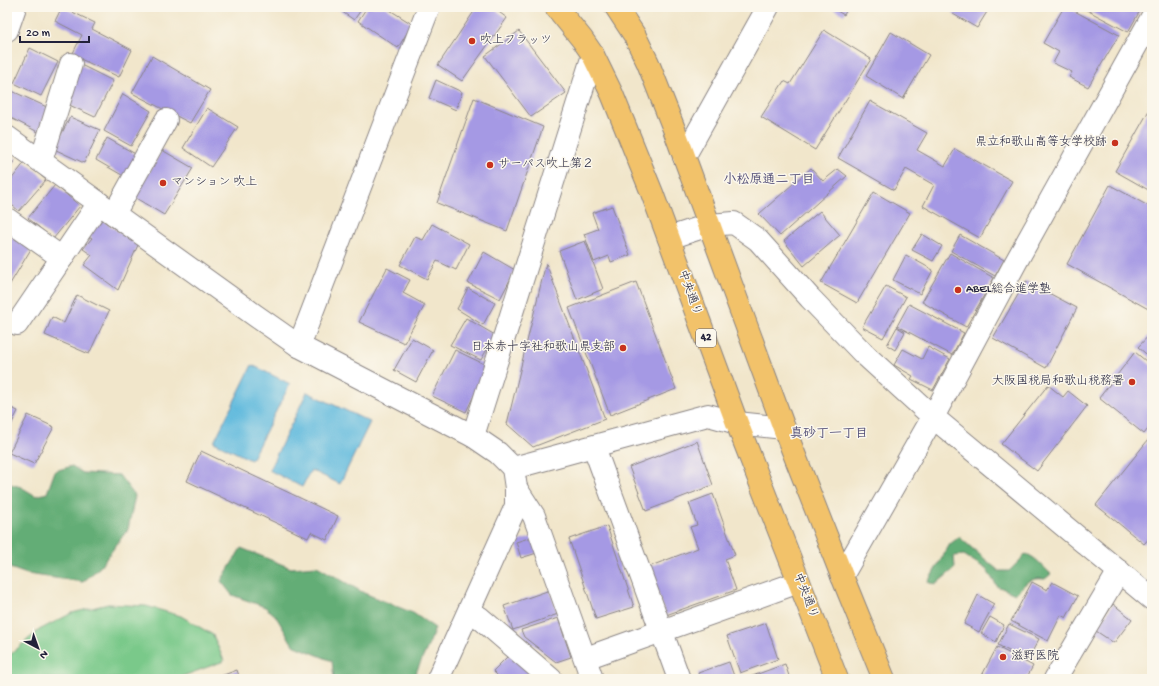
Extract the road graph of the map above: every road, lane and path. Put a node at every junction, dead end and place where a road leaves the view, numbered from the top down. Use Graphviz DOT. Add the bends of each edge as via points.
graph roads {
  1 [pos="16,7"];
  2 [pos="429,7"];
  3 [pos="556,7"];
  4 [pos="617,7"];
  5 [pos="768,7"];
  6 [pos="1152,17"];
  7 [pos="7,30"];
  8 [pos="593,55"];
  9 [pos="71,64"];
  10 [pos="166,120"];
  11 [pos="7,137"];
  12 [pos="684,157"];
  13 [pos="41,161"];
  14 [pos="106,208"];
  15 [pos="7,219"];
  16 [pos="709,225"];
  17 [pos="669,238"];
  18 [pos="62,258"];
  19 [pos="17,324"];
  20 [pos="299,346"];
  21 [pos="933,417"];
  22 [pos="737,423"];
  23 [pos="784,428"];
  24 [pos="473,436"];
  25 [pos="594,447"];
  26 [pos="515,478"];
  27 [pos="1119,571"];
  28 [pos="842,576"];
  29 [pos="799,582"];
  30 [pos="1152,599"];
  31 [pos="479,617"];
  32 [pos="661,631"];
  33 [pos="586,658"];
  34 [pos="438,679"];
  35 [pos="551,679"];
  36 [pos="592,679"];
  37 [pos="679,679"];
  38 [pos="837,679"];
  39 [pos="884,679"];
  40 [pos="1055,679"];
  1 -- 7 [label="street"];
  2 -- 20 [label="street"];
  3 -- 8 [label="highway, 中央通り / 42"];
  4 -- 12 [label="highway" via="648,63"];
  5 -- 12 [label="street"];
  6 -- 21 [label="street"];
  8 -- 17 [label="highway, 中央通り / 42" via="612,94"];
  8 -- 24 [label="street"];
  9 -- 13 [label="street"];
  10 -- 14 [label="street"];
  11 -- 13 [label="street"];
  12 -- 16 [label="highway"];
  13 -- 14 [label="street"];
  14 -- 18 [label="street"];
  14 -- 20 [label="street"];
  15 -- 18 [label="street"];
  16 -- 17 [label="street"];
  16 -- 21 [label="street" via="734,223 758,240 863,353"];
  16 -- 23 [label="highway"];
  17 -- 22 [label="highway, 中央通り / 42"];
  18 -- 19 [label="street"];
  20 -- 24 [label="street"];
  21 -- 27 [label="street"];
  21 -- 28 [label="street"];
  22 -- 23 [label="street"];
  22 -- 25 [label="street" via="708,415"];
  22 -- 29 [label="highway, 中央通り / 42"];
  23 -- 28 [label="highway"];
  24 -- 26 [label="street" via="498,453"];
  25 -- 26 [label="street"];
  25 -- 32 [label="street"];
  26 -- 33 [label="street" via="534,516"];
  26 -- 34 [label="street" via="516,506"];
  27 -- 30 [label="street"];
  27 -- 40 [label="street"];
  28 -- 39 [label="highway"];
  29 -- 32 [label="street"];
  29 -- 38 [label="highway, 中央通り / 42"];
  31 -- 35 [label="street"];
  32 -- 33 [label="street"];
  32 -- 37 [label="street"];
  33 -- 36 [label="street"];
}
